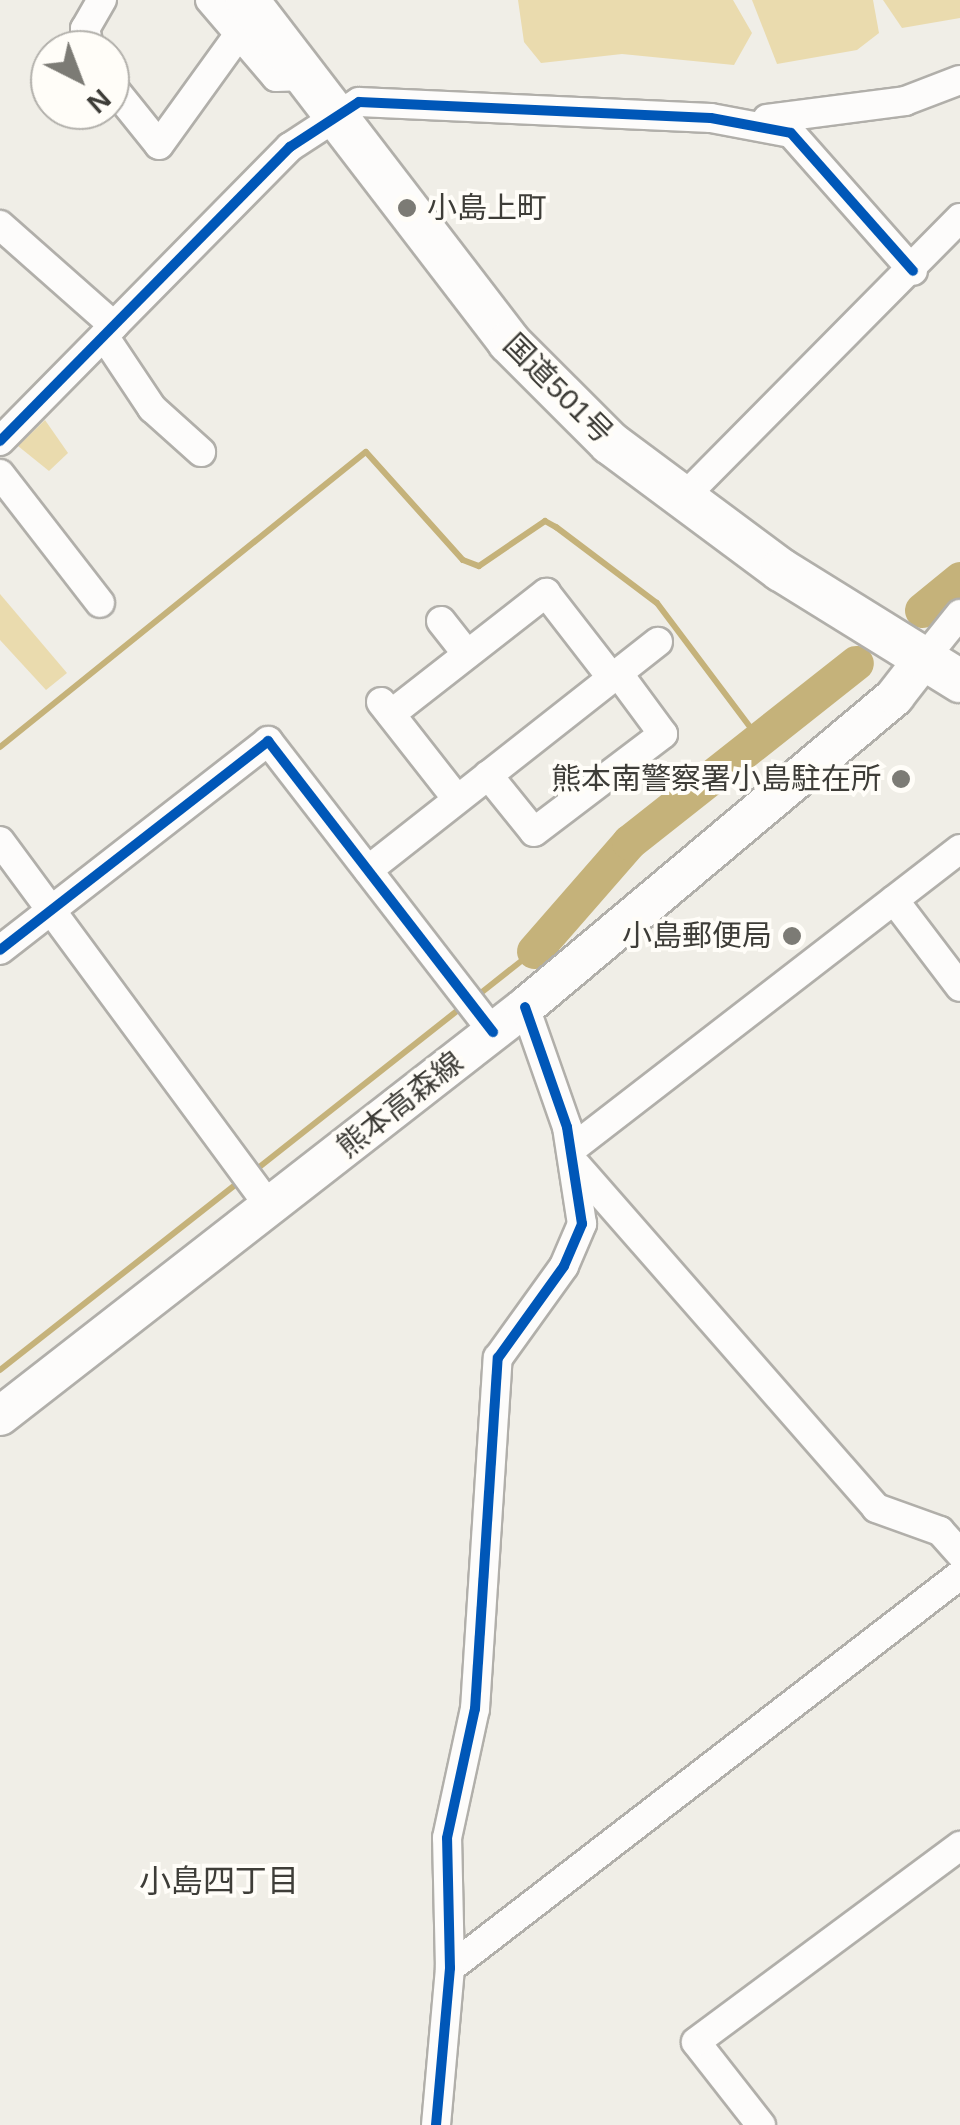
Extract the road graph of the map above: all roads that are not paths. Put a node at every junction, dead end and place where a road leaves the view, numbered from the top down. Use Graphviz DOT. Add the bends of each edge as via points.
graph roads {
  1 [pos="102,0"];
  2 [pos="210,0"];
  3 [pos="243,17"];
  4 [pos="85,30"];
  5 [pos="960,80"];
  6 [pos="130,109"];
  7 [pos="334,110"];
  8 [pos="726,120"];
  9 [pos="960,218"];
  10 [pos="0,225"];
  11 [pos="913,271"];
  12 [pos="109,331"];
  13 [pos="0,441"];
  14 [pos="201,452"];
  15 [pos="0,474"];
  16 [pos="680,500"];
  17 [pos="100,603"];
  18 [pos="960,614"];
  19 [pos="441,621"];
  20 [pos="658,642"];
  21 [pos="467,654"];
  22 [pos="922,660"];
  23 [pos="615,676"];
  24 [pos="960,681"];
  25 [pos="488,775"];
  26 [pos="457,799"];
  27 [pos="0,841"];
  28 [pos="960,849"];
  29 [pos="368,870"];
  30 [pos="894,900"];
  31 [pos="53,909"];
  32 [pos="0,950"];
  33 [pos="960,987"];
  34 [pos="525,1006"];
  35 [pos="492,1032"];
  36 [pos="575,1157"];
  37 [pos="270,1207"];
  38 [pos="0,1416"];
  39 [pos="960,1553"];
  40 [pos="960,1575"];
  41 [pos="960,1846"];
  42 [pos="450,1968"];
  43 [pos="436,2125"];
  44 [pos="761,2125"];
  1 -- 4 [label="street"];
  2 -- 3 [label="street"];
  3 -- 6 [label="street" via="158,145"];
  3 -- 7 [label="highway, 国道501号"];
  5 -- 8 [label="street" via="905,101"];
  7 -- 8 [label="street" via="374,102"];
  7 -- 12 [label="street"];
  7 -- 16 [label="highway, 国道501号" via="508,342"];
  8 -- 11 [label="street" via="791,133"];
  9 -- 11 [label="street"];
  10 -- 12 [label="street"];
  11 -- 16 [label="street"];
  12 -- 13 [label="street"];
  12 -- 14 [label="street" via="152,408"];
  15 -- 17 [label="street"];
  16 -- 22 [label="highway, 国道501号"];
  18 -- 22 [label="street"];
  19 -- 21 [label="street"];
  20 -- 23 [label="street"];
  21 -- 23 [label="street" via="546,593"];
  21 -- 26 [label="street" via="385,707"];
  22 -- 24 [label="highway, 国道501号"];
  22 -- 34 [label="main road, 熊本高森線" via="894,696"];
  23 -- 25 [label="street"];
  23 -- 25 [label="street" via="663,734 534,832"];
  25 -- 26 [label="street"];
  26 -- 29 [label="street"];
  27 -- 31 [label="street"];
  28 -- 30 [label="street"];
  29 -- 31 [label="street" via="268,740"];
  29 -- 35 [label="street"];
  30 -- 33 [label="street"];
  30 -- 36 [label="street"];
  31 -- 32 [label="street"];
  31 -- 37 [label="street"];
  34 -- 35 [label="main road, 熊本高森線"];
  34 -- 36 [label="street"];
  35 -- 37 [label="main road, 熊本高森線"];
  36 -- 39 [label="street" via="876,1508 940,1530"];
  36 -- 42 [label="street" via="582,1224 498,1358 475,1709 446,1838"];
  37 -- 38 [label="main road, 熊本高森線"];
  40 -- 42 [label="street"];
  41 -- 44 [label="street" via="696,2042"];
  42 -- 43 [label="street"];
}
